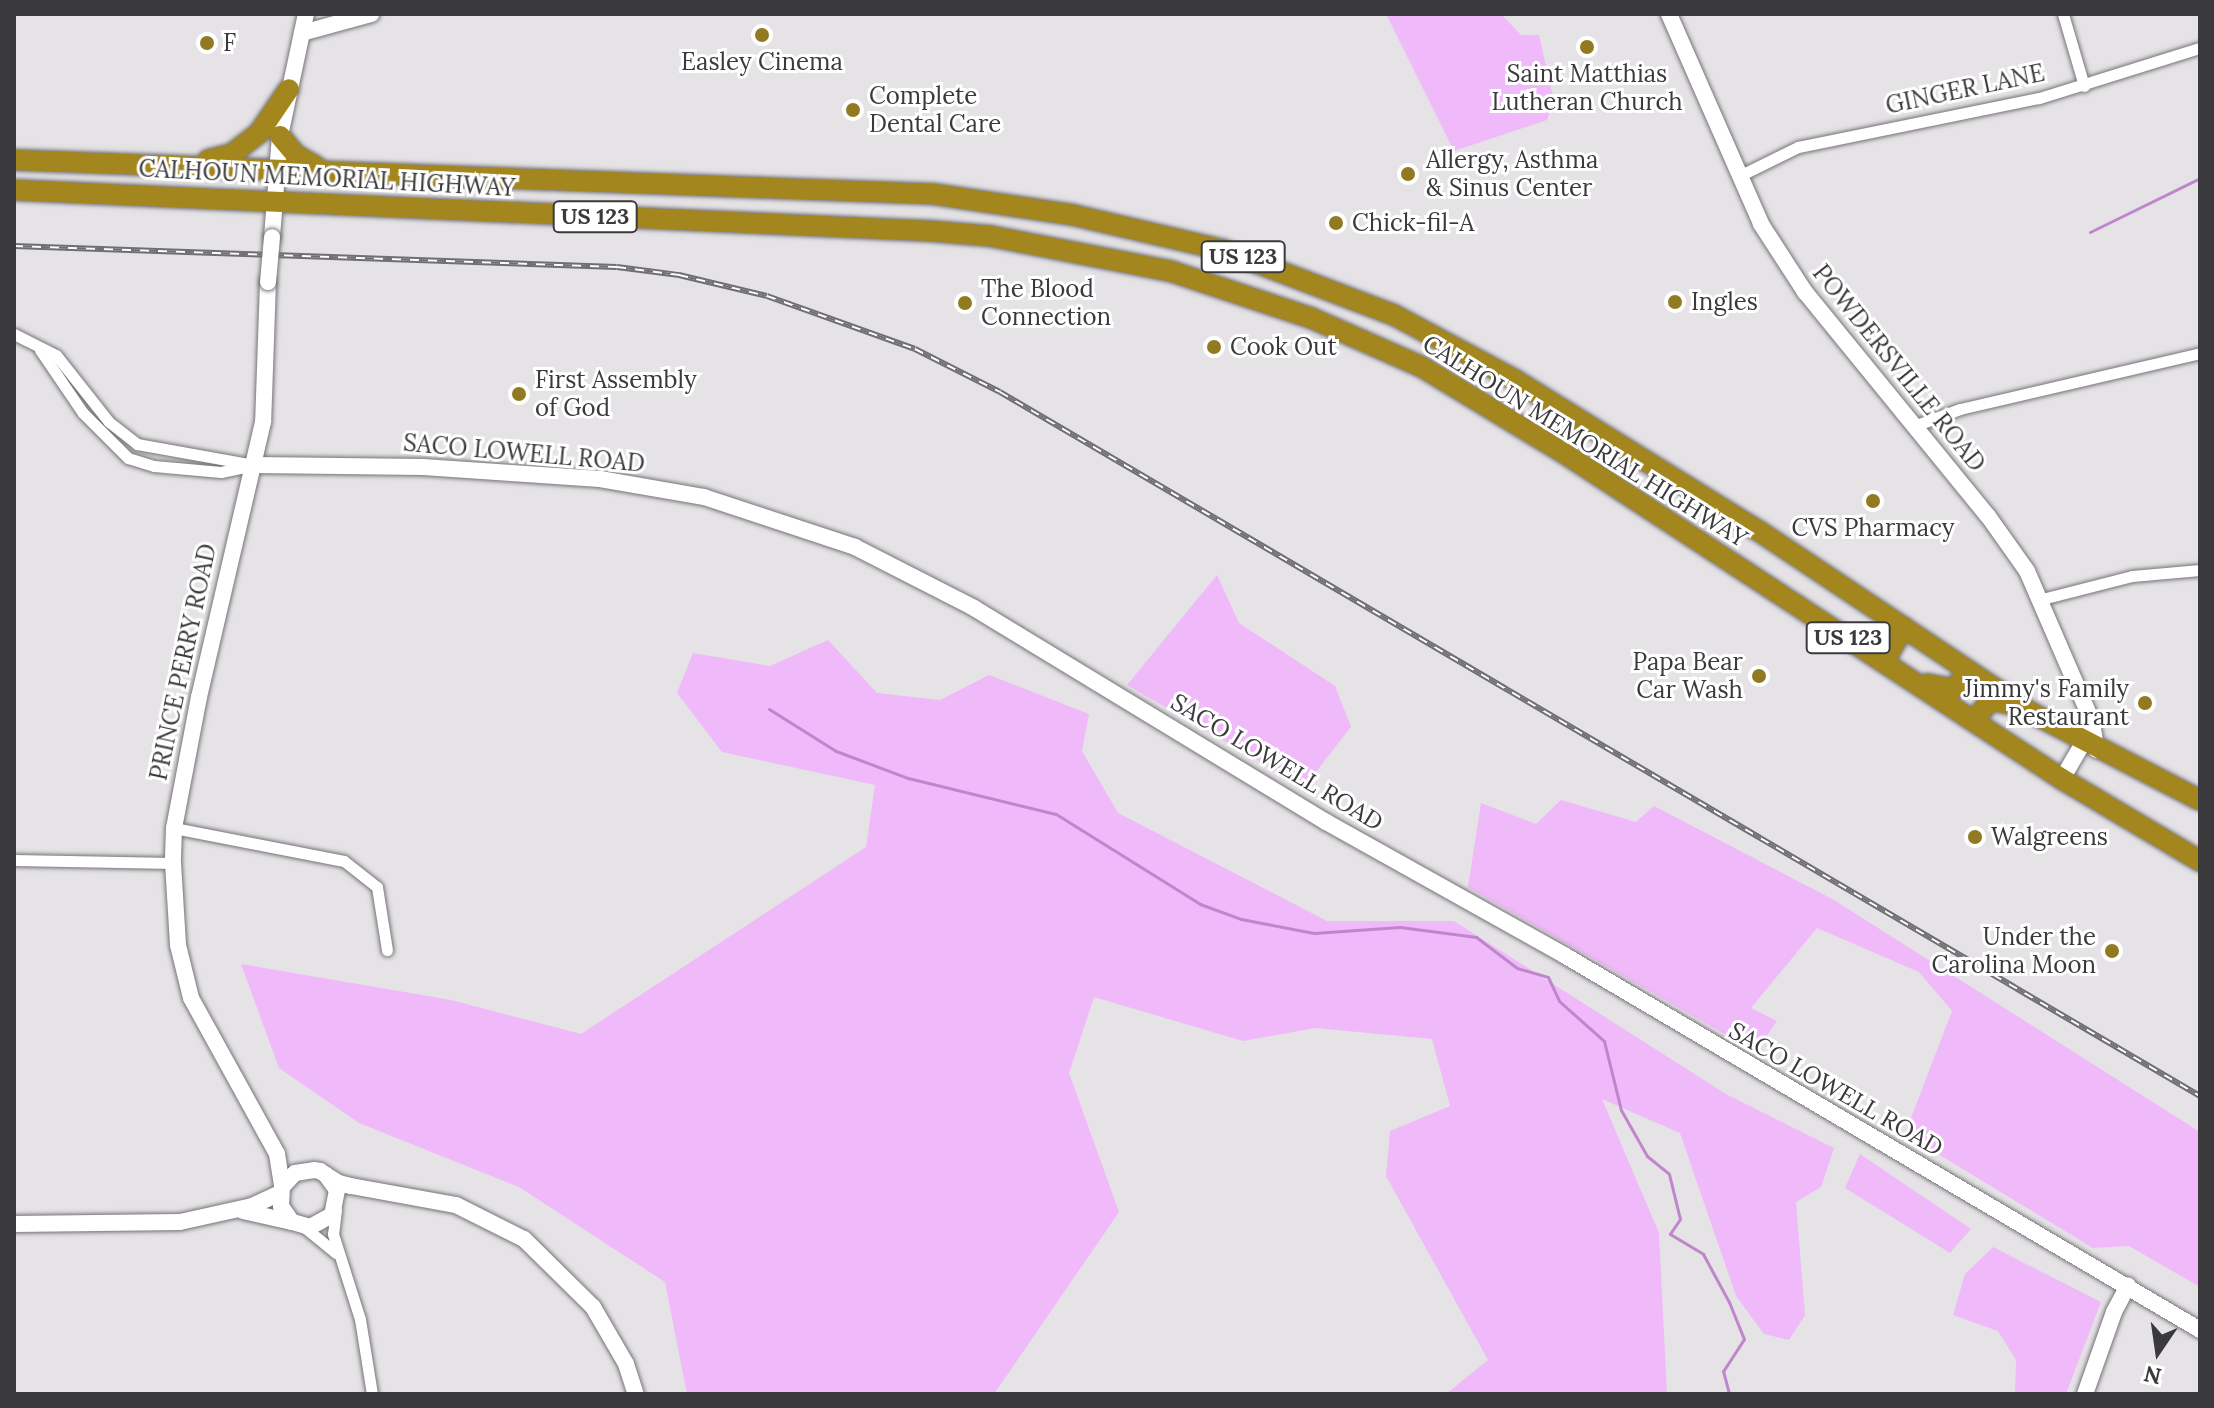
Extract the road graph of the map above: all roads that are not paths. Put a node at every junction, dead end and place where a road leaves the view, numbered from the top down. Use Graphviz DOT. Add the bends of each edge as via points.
graph roads {
  1 [pos="306,14"];
  2 [pos="371,14"];
  3 [pos="1669,14"];
  4 [pos="2063,14"];
  5 [pos="302,33"];
  6 [pos="2200,48"];
  7 [pos="2084,86"];
  8 [pos="289,89"];
  9 [pos="280,136"];
  10 [pos="14,160"];
  11 [pos="187,165"];
  12 [pos="277,168"];
  13 [pos="321,169"];
  14 [pos="1741,175"];
  15 [pos="14,190"];
  16 [pos="933,194"];
  17 [pos="273,202"];
  18 [pos="930,231"];
  19 [pos="1177,237"];
  20 [pos="1170,271"];
  21 [pos="14,334"];
  22 [pos="2200,353"];
  23 [pos="1585,422"];
  24 [pos="1914,426"];
  25 [pos="1564,453"];
  26 [pos="255,465"];
  27 [pos="2200,570"];
  28 [pos="2042,599"];
  29 [pos="1904,627"];
  30 [pos="1884,662"];
  31 [pos="1969,671"];
  32 [pos="1911,680"];
  33 [pos="2022,706"];
  34 [pos="1973,721"];
  35 [pos="2090,746"];
  36 [pos="2062,779"];
  37 [pos="2200,800"];
  38 [pos="174,828"];
  39 [pos="14,860"];
  40 [pos="2195,860"];
  41 [pos="173,863"];
  42 [pos="387,950"];
  43 [pos="258,1117"];
  44 [pos="308,1169"];
  45 [pos="326,1175"];
  46 [pos="281,1190"];
  47 [pos="390,1192"];
  48 [pos="337,1206"];
  49 [pos="233,1211"];
  50 [pos="14,1224"];
  51 [pos="298,1224"];
  52 [pos="339,1257"];
  53 [pos="2128,1286"];
  54 [pos="2200,1330"];
  55 [pos="372,1394"];
  56 [pos="636,1394"];
  57 [pos="2085,1394"];
  1 -- 5 [label="street, PRINCE PERRY ROAD"];
  2 -- 5 [label="street"];
  3 -- 14 [label="street, POWDERSVILLE ROAD"];
  4 -- 7 [label="street"];
  5 -- 8 [label="street, PRINCE PERRY ROAD"];
  6 -- 7 [label="street, GINGER LANE"];
  7 -- 14 [label="street, GINGER LANE" via="1827,139"];
  8 -- 9 [label="street, PRINCE PERRY ROAD"];
  8 -- 11 [label="highway" via="259,133 232,154"];
  9 -- 12 [label="street, PRINCE PERRY ROAD"];
  9 -- 13 [label="highway" via="296,155"];
  10 -- 11 [label="highway, CALHOUN MEMORIAL HIGHWAY / US 123"];
  11 -- 12 [label="highway, CALHOUN MEMORIAL HIGHWAY / US 123"];
  12 -- 13 [label="highway, CALHOUN MEMORIAL HIGHWAY / US 123"];
  12 -- 17 [label="street, PRINCE PERRY ROAD"];
  13 -- 16 [label="highway, CALHOUN MEMORIAL HIGHWAY / US 123"];
  14 -- 24 [label="street, POWDERSVILLE ROAD" via="1761,224 1805,292"];
  15 -- 17 [label="highway, CALHOUN MEMORIAL HIGHWAY / US 123"];
  16 -- 18 [label="highway"];
  16 -- 19 [label="highway, CALHOUN MEMORIAL HIGHWAY / US 123" via="986,199"];
  17 -- 18 [label="highway, CALHOUN MEMORIAL HIGHWAY / US 123"];
  17 -- 26 [label="street, PRINCE PERRY ROAD, bridge" via="268,379"];
  18 -- 20 [label="highway, CALHOUN MEMORIAL HIGHWAY / US 123" via="1001,237"];
  19 -- 20 [label="highway"];
  19 -- 23 [label="highway, CALHOUN MEMORIAL HIGHWAY / US 123" via="1299,276 1394,315"];
  20 -- 25 [label="highway, CALHOUN MEMORIAL HIGHWAY / US 123" via="1387,349"];
  21 -- 26 [label="street" via="56,355 109,422 137,444"];
  22 -- 24 [label="street" via="1960,409"];
  23 -- 25 [label="highway"];
  23 -- 29 [label="highway, CALHOUN MEMORIAL HIGHWAY / US 123"];
  24 -- 28 [label="street, POWDERSVILLE ROAD" via="1988,516"];
  25 -- 30 [label="highway, CALHOUN MEMORIAL HIGHWAY / US 123"];
  26 -- 38 [label="street, PRINCE PERRY ROAD" via="220,599"];
  26 -- 53 [label="street, SACO LOWELL ROAD" via="461,468 600,479 704,497 855,547 974,608 1326,822"];
  27 -- 28 [label="street" via="2132,576"];
  28 -- 35 [label="street, POWDERSVILLE ROAD" via="2082,701"];
  29 -- 30 [label="highway"];
  29 -- 31 [label="highway, CALHOUN MEMORIAL HIGHWAY / US 123"];
  30 -- 32 [label="highway, CALHOUN MEMORIAL HIGHWAY / US 123"];
  31 -- 32 [label="highway" via="1953,689"];
  31 -- 33 [label="highway, CALHOUN MEMORIAL HIGHWAY / US 123"];
  32 -- 34 [label="highway, CALHOUN MEMORIAL HIGHWAY / US 123"];
  33 -- 34 [label="highway" via="1991,700"];
  33 -- 35 [label="highway, CALHOUN MEMORIAL HIGHWAY / US 123"];
  34 -- 36 [label="highway, CALHOUN MEMORIAL HIGHWAY / US 123"];
  35 -- 36 [label="street"];
  35 -- 37 [label="highway, CALHOUN MEMORIAL HIGHWAY / US 123"];
  36 -- 40 [label="highway, CALHOUN MEMORIAL HIGHWAY / US 123"];
  38 -- 41 [label="street, PRINCE PERRY ROAD"];
  38 -- 42 [label="street" via="344,861 377,887"];
  39 -- 41 [label="street"];
  41 -- 43 [label="street, PRINCE PERRY ROAD" via="178,945 191,998"];
  43 -- 44 [label="street, PRINCE PERRY ROAD"];
  43 -- 46 [label="street, PRINCE PERRY ROAD" via="284,1171"];
  44 -- 45 [label="street"];
  44 -- 46 [label="street" via="290,1176"];
  45 -- 47 [label="street" via="351,1186"];
  45 -- 48 [label="street" via="335,1184"];
  46 -- 49 [label="street"];
  46 -- 51 [label="street" via="283,1212"];
  47 -- 48 [label="street"];
  47 -- 56 [label="street" via="468,1210 524,1239 593,1307 626,1364"];
  48 -- 51 [label="street" via="323,1224"];
  48 -- 52 [label="street" via="332,1222"];
  49 -- 50 [label="street" via="137,1225"];
  49 -- 51 [label="street"];
  51 -- 52 [label="street"];
  52 -- 55 [label="street" via="360,1319"];
  53 -- 54 [label="street, SACO LOWELL ROAD"];
  53 -- 57 [label="street"];
}
